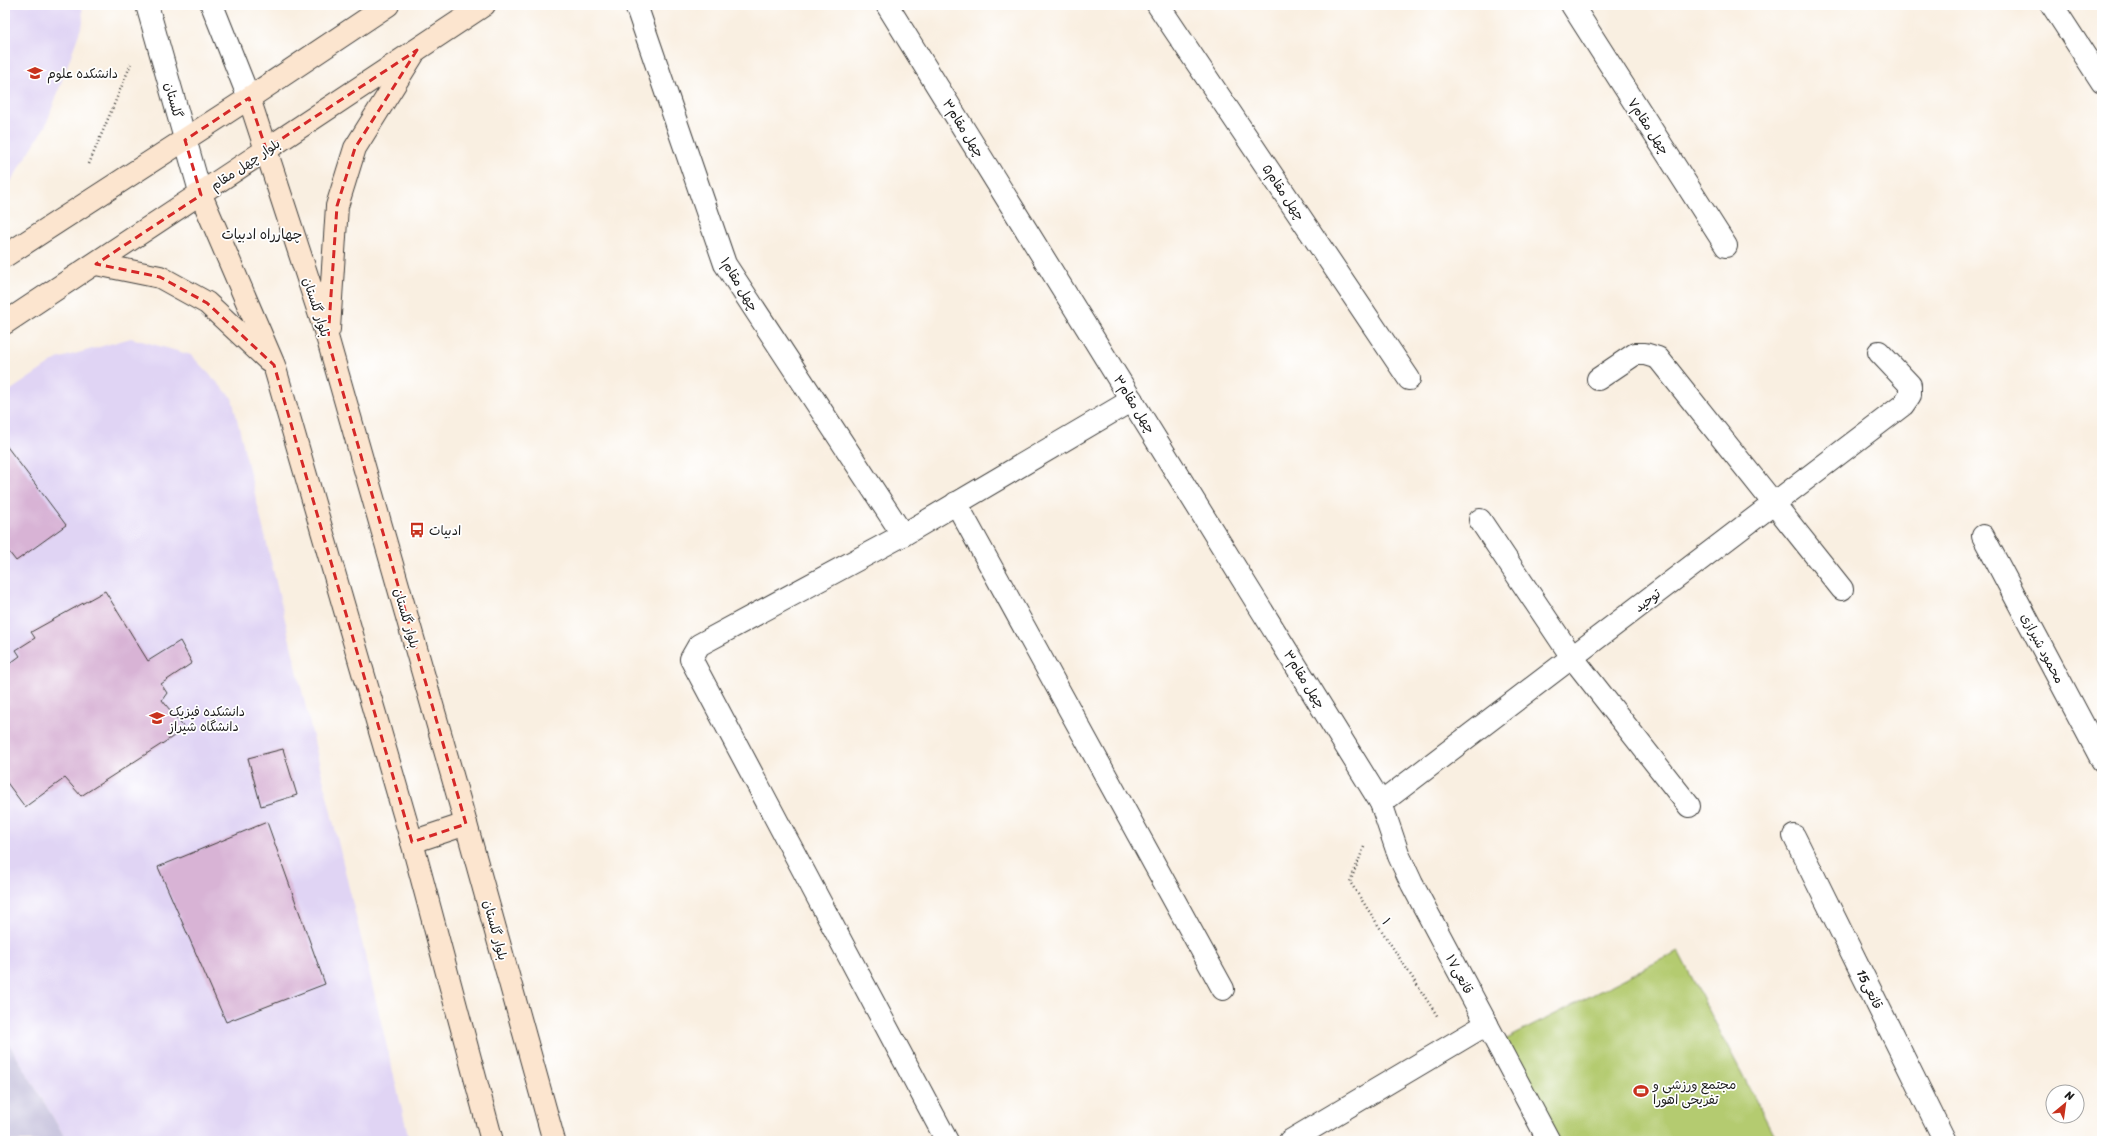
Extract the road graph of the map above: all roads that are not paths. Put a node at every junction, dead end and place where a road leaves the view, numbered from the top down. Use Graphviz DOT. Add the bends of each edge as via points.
graph roads {
  1 [pos="147,5"];
  2 [pos="212,5"];
  3 [pos="388,5"];
  4 [pos="484,5"];
  5 [pos="636,5"];
  6 [pos="887,5"];
  7 [pos="1158,5"];
  8 [pos="1572,5"];
  9 [pos="2052,5"];
  10 [pos="417,50"];
  11 [pos="2102,82"];
  12 [pos="249,98"];
  13 [pos="185,140"];
  14 [pos="266,149"];
  15 [pos="201,195"];
  16 [pos="1726,246"];
  17 [pos="5,256"];
  18 [pos="96,264"];
  19 [pos="5,323"];
  20 [pos="328,340"];
  21 [pos="1878,352"];
  22 [pos="274,365"];
  23 [pos="1409,378"];
  24 [pos="1598,379"];
  25 [pos="1132,400"];
  26 [pos="956,503"];
  27 [pos="1773,503"];
  28 [pos="1480,520"];
  29 [pos="903,535"];
  30 [pos="1983,536"];
  31 [pos="1842,589"];
  32 [pos="1572,657"];
  33 [pos="2102,760"];
  34 [pos="1382,803"];
  35 [pos="1689,806"];
  36 [pos="466,824"];
  37 [pos="1794,836"];
  38 [pos="412,842"];
  39 [pos="1224,989"];
  40 [pos="1487,1024"];
  41 [pos="492,1141"];
  42 [pos="554,1141"];
  43 [pos="947,1141"];
  44 [pos="1290,1141"];
  45 [pos="1549,1141"];
  46 [pos="1945,1141"];
  1 -- 13 [label="street, گلستان"];
  2 -- 12 [label="street"];
  3 -- 12 [label="main road"];
  4 -- 10 [label="main road, بلوار چهل مقام"];
  5 -- 29 [label="street, چهل مقام۱" via="726,264"];
  6 -- 25 [label="street, چهل مقام۳"];
  7 -- 23 [label="street, چهل مقام۵"];
  8 -- 16 [label="street, چهل مقام۷"];
  9 -- 11 [label="street"];
  10 -- 14 [label="main road, بلوار چهل مقام"];
  10 -- 20 [label="main road" via="355,148 339,199"];
  12 -- 13 [label="main road"];
  12 -- 14 [label="main road, بلوار گلستان"];
  13 -- 15 [label="street, گلستان"];
  13 -- 17 [label="main road"];
  14 -- 15 [label="main road, بلوار چهل مقام"];
  14 -- 20 [label="main road, بلوار گلستان"];
  15 -- 18 [label="main road, بلوار چهل مقام"];
  15 -- 22 [label="main road"];
  18 -- 19 [label="main road, بلوار چهل مقام"];
  18 -- 22 [label="main road" via="160,278 208,303"];
  20 -- 36 [label="main road, بلوار گلستان"];
  21 -- 27 [label="street, توحید" via="1910,385 1910,395 1903,405"];
  22 -- 38 [label="main road"];
  24 -- 27 [label="street" via="1635,354 1658,358"];
  25 -- 26 [label="street"];
  25 -- 34 [label="street, چهل مقام۳"];
  26 -- 29 [label="street"];
  26 -- 39 [label="street"];
  27 -- 31 [label="street"];
  27 -- 32 [label="street, توحید"];
  28 -- 32 [label="street"];
  29 -- 43 [label="street" via="699,645 691,659"];
  30 -- 33 [label="street, محمود شیرازی"];
  32 -- 34 [label="street, توحید"];
  32 -- 35 [label="street"];
  34 -- 40 [label="street, ۱۷قانعی" via="1412,884"];
  36 -- 38 [label="main road"];
  36 -- 42 [label="main road, بلوار گلستان"];
  37 -- 46 [label="street, 15قانعی"];
  38 -- 41 [label="main road"];
  40 -- 44 [label="street"];
  40 -- 45 [label="street, ۱۷قانعی"];
}
